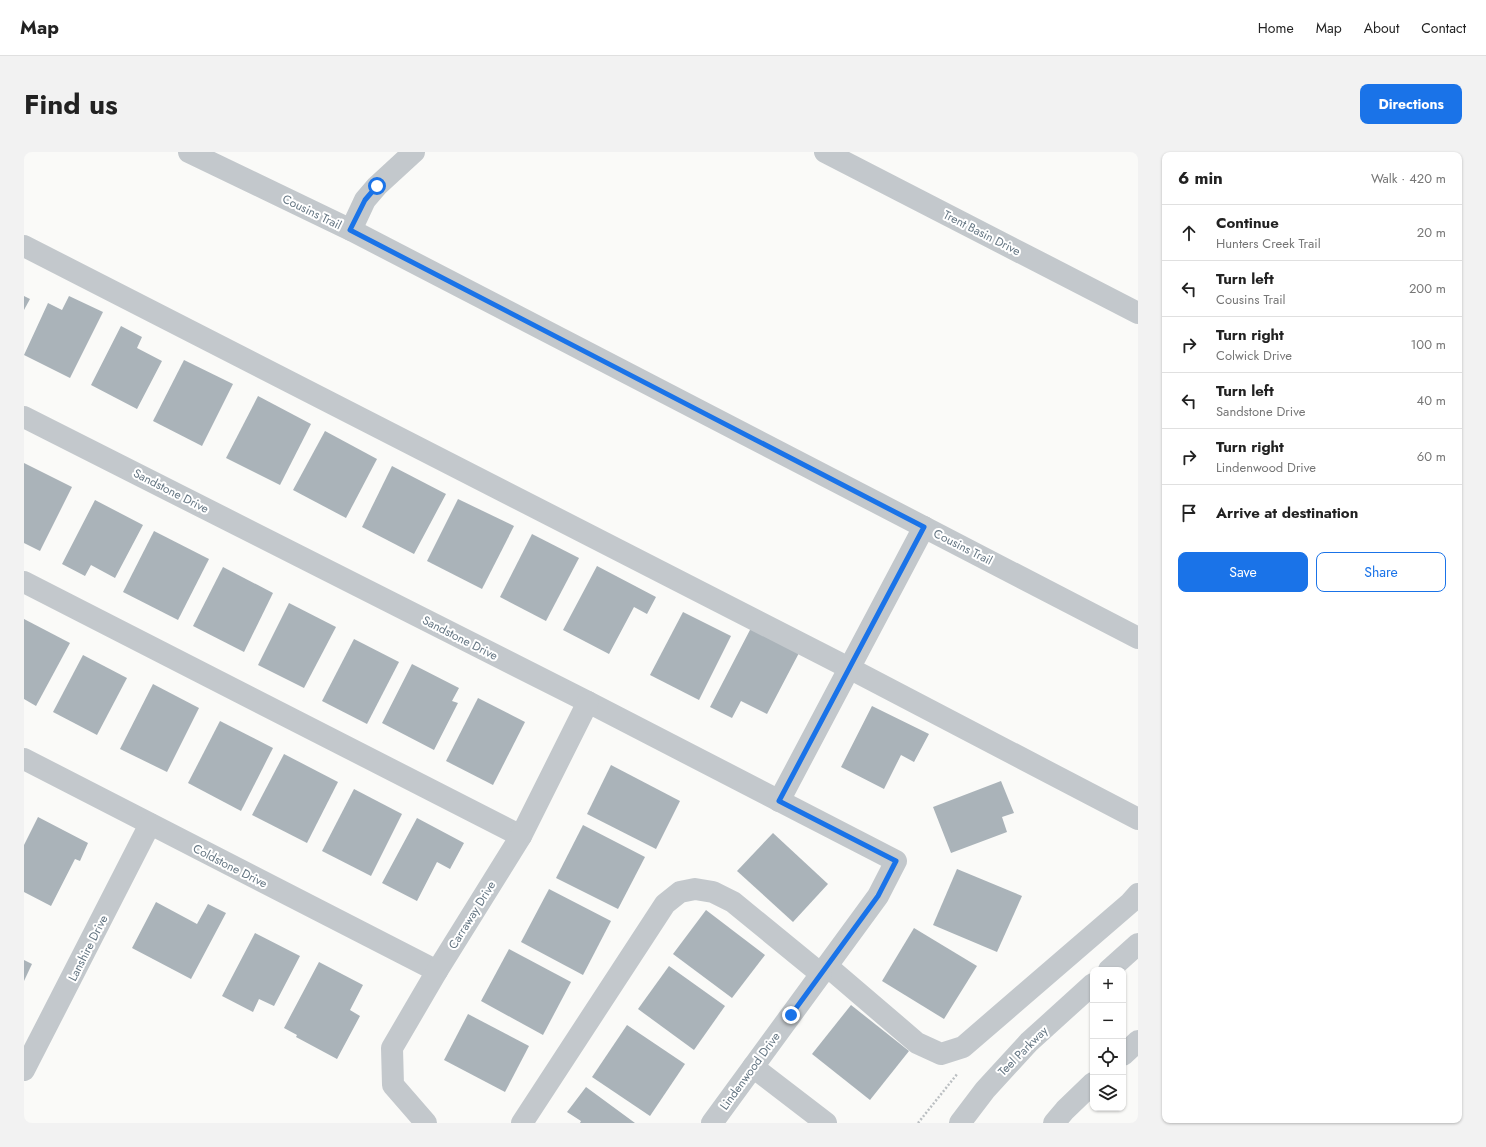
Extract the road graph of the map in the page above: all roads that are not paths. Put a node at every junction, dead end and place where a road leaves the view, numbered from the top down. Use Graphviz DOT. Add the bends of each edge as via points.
graph roads {
  1 [pos="189,152"];
  2 [pos="414,152"];
  3 [pos="832,154"];
  4 [pos="350,230"];
  5 [pos="24,246"];
  6 [pos="1138,313"];
  7 [pos="24,417"];
  8 [pos="924,527"];
  9 [pos="24,582"];
  10 [pos="1138,638"];
  11 [pos="849,668"];
  12 [pos="588,702"];
  13 [pos="24,759"];
  14 [pos="779,801"];
  15 [pos="1138,819"];
  16 [pos="150,824"];
  17 [pos="521,836"];
  18 [pos="896,861"];
  19 [pos="1138,894"];
  20 [pos="1138,944"];
  21 [pos="1112,967"];
  22 [pos="824,970"];
  23 [pos="437,972"];
  24 [pos="1090,987"];
  25 [pos="1138,1041"];
  26 [pos="1126,1052"];
  27 [pos="752,1067"];
  28 [pos="24,1070"];
  29 [pos="1090,1086"];
  30 [pos="426,1123"];
  31 [pos="522,1123"];
  32 [pos="712,1123"];
  33 [pos="826,1123"];
  34 [pos="960,1123"];
  35 [pos="1054,1123"];
  1 -- 4 [label="street, Cousins Trail"];
  2 -- 4 [label="street" via="365,200"];
  3 -- 6 [label="street, Trent Basin Drive"];
  4 -- 8 [label="street, Cousins Trail"];
  5 -- 11 [label="street"];
  7 -- 12 [label="street, Sandstone Drive"];
  8 -- 10 [label="street, Cousins Trail"];
  8 -- 11 [label="street"];
  9 -- 17 [label="street"];
  11 -- 14 [label="street"];
  11 -- 15 [label="street"];
  12 -- 14 [label="street, Sandstone Drive"];
  12 -- 17 [label="street, Carraway Drive"];
  13 -- 16 [label="street, Coldstone Drive"];
  14 -- 18 [label="street, Sandstone Drive"];
  16 -- 23 [label="street, Coldstone Drive"];
  16 -- 28 [label="street, Lanshire Drive"];
  17 -- 23 [label="street, Carraway Drive"];
  18 -- 22 [label="street, Lindenwood Drive" via="878,896"];
  19 -- 22 [label="street" via="963,1046 941,1054 917,1043"];
  20 -- 21 [label="street"];
  22 -- 27 [label="street, Lindenwood Drive"];
  22 -- 31 [label="street" via="733,902 713,892 695,888 680,892 665,904"];
  23 -- 30 [label="street, Carraway Drive" via="392,1048 393,1084"];
  24 -- 34 [label="street, Teel Parkway" via="1029,1042 985,1090"];
  25 -- 26 [label="street"];
  27 -- 32 [label="street, Lindenwood Drive"];
  27 -- 33 [label="street"];
  29 -- 35 [label="street"];
}
